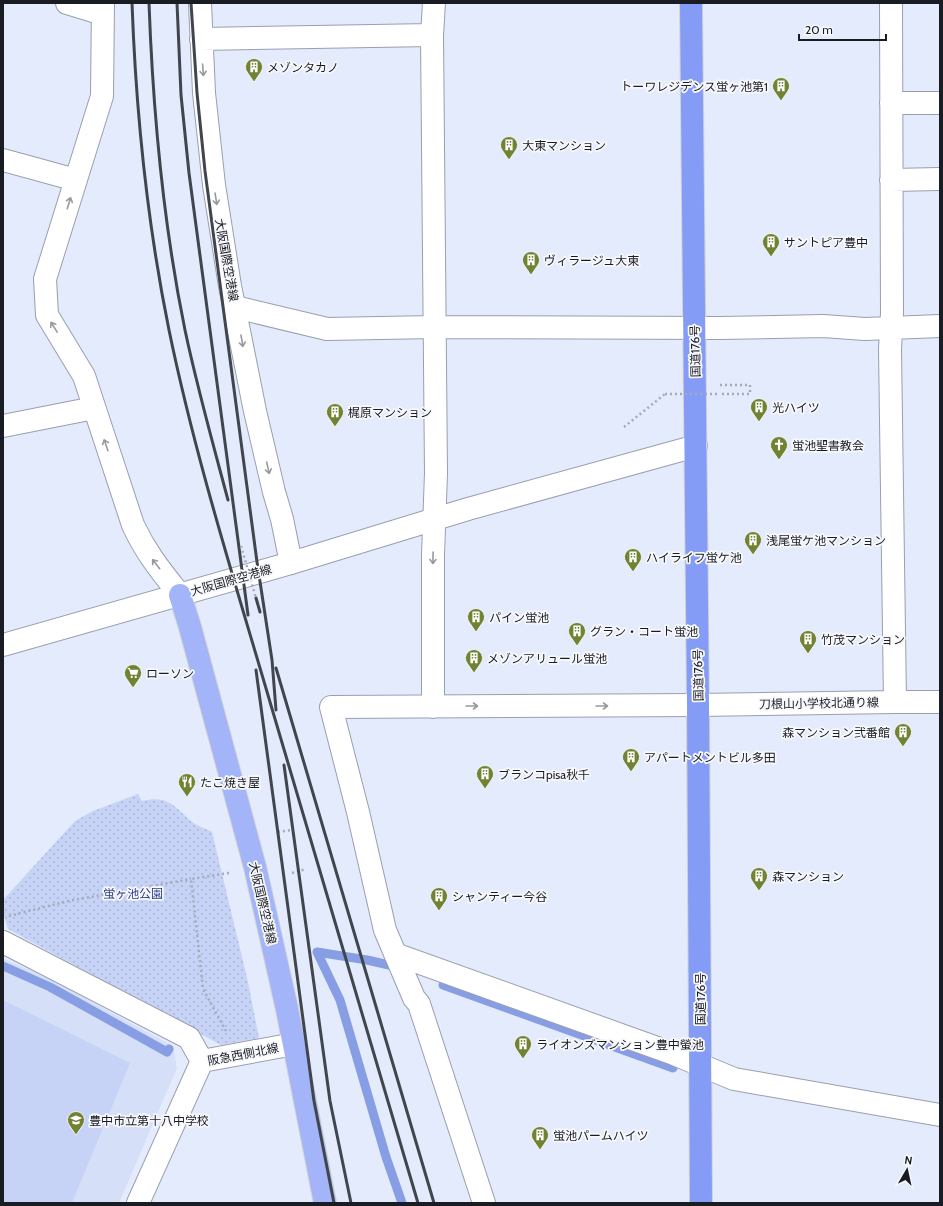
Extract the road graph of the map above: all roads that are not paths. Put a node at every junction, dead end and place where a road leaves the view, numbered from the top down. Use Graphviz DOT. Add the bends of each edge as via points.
graph roads {
  1 [pos="68,3"];
  2 [pos="200,3"];
  3 [pos="434,3"];
  4 [pos="691,3"];
  5 [pos="891,3"];
  6 [pos="103,8"];
  7 [pos="432,35"];
  8 [pos="201,39"];
  9 [pos="891,103"];
  10 [pos="940,103"];
  11 [pos="3,160"];
  12 [pos="940,179"];
  13 [pos="76,180"];
  14 [pos="891,180"];
  15 [pos="235,307"];
  16 [pos="434,326"];
  17 [pos="940,326"];
  18 [pos="695,328"];
  19 [pos="891,328"];
  20 [pos="94,408"];
  21 [pos="3,426"];
  22 [pos="696,446"];
  23 [pos="435,519"];
  24 [pos="291,563"];
  25 [pos="180,595"];
  26 [pos="3,645"];
  27 [pos="895,702"];
  28 [pos="940,702"];
  29 [pos="698,705"];
  30 [pos="433,706"];
  31 [pos="3,942"];
  32 [pos="395,954"];
  33 [pos="294,1044"];
  34 [pos="202,1061"];
  35 [pos="701,1065"];
  36 [pos="940,1115"];
  37 [pos="138,1203"];
  38 [pos="325,1203"];
  39 [pos="484,1203"];
  40 [pos="701,1203"];
  1 -- 6 [label="street"];
  2 -- 8 [label="street, 大阪国際空港線"];
  3 -- 7 [label="street"];
  4 -- 18 [label="highway, 国道176号"];
  5 -- 9 [label="street"];
  6 -- 13 [label="street" via="102,96"];
  7 -- 8 [label="street"];
  7 -- 16 [label="street"];
  8 -- 15 [label="street, 大阪国際空港線, one-way" via="214,185"];
  9 -- 10 [label="street"];
  9 -- 14 [label="street"];
  11 -- 13 [label="street"];
  12 -- 14 [label="street"];
  20 -- 13 [label="street, one-way" via="84,376 46,315 45,279"];
  14 -- 19 [label="street"];
  15 -- 16 [label="street" via="327,328"];
  15 -- 24 [label="street, 大阪国際空港線, one-way" via="255,410"];
  16 -- 18 [label="street"];
  16 -- 23 [label="street"];
  17 -- 19 [label="street"];
  18 -- 19 [label="street"];
  18 -- 22 [label="highway, 国道176号"];
  19 -- 27 [label="street"];
  20 -- 21 [label="street"];
  25 -- 20 [label="street, one-way" via="154,563 133,525"];
  22 -- 23 [label="street"];
  22 -- 29 [label="highway, 国道176号"];
  23 -- 24 [label="street"];
  23 -- 30 [label="street, one-way"];
  24 -- 25 [label="street, 大阪国際空港線"];
  25 -- 26 [label="street"];
  25 -- 33 [label="main road, 大阪国際空港線" via="255,866"];
  27 -- 28 [label="street, 刀根山小学校北通り線"];
  27 -- 29 [label="street, 刀根山小学校北通り線"];
  30 -- 29 [label="street, 刀根山小学校北通り線, one-way"];
  29 -- 35 [label="highway, 国道176号"];
  30 -- 32 [label="street, 刀根山小学校北通り線" via="331,707 386,930"];
  31 -- 34 [label="street" via="189,1038"];
  32 -- 35 [label="street"];
  32 -- 39 [label="street" via="419,1004"];
  33 -- 34 [label="street, 阪急西側北線"];
  33 -- 38 [label="main road, 大阪国際空港線"];
  34 -- 37 [label="street, 阪急西側北線"];
  35 -- 36 [label="street" via="734,1079"];
  35 -- 40 [label="highway, 国道176号"];
}
